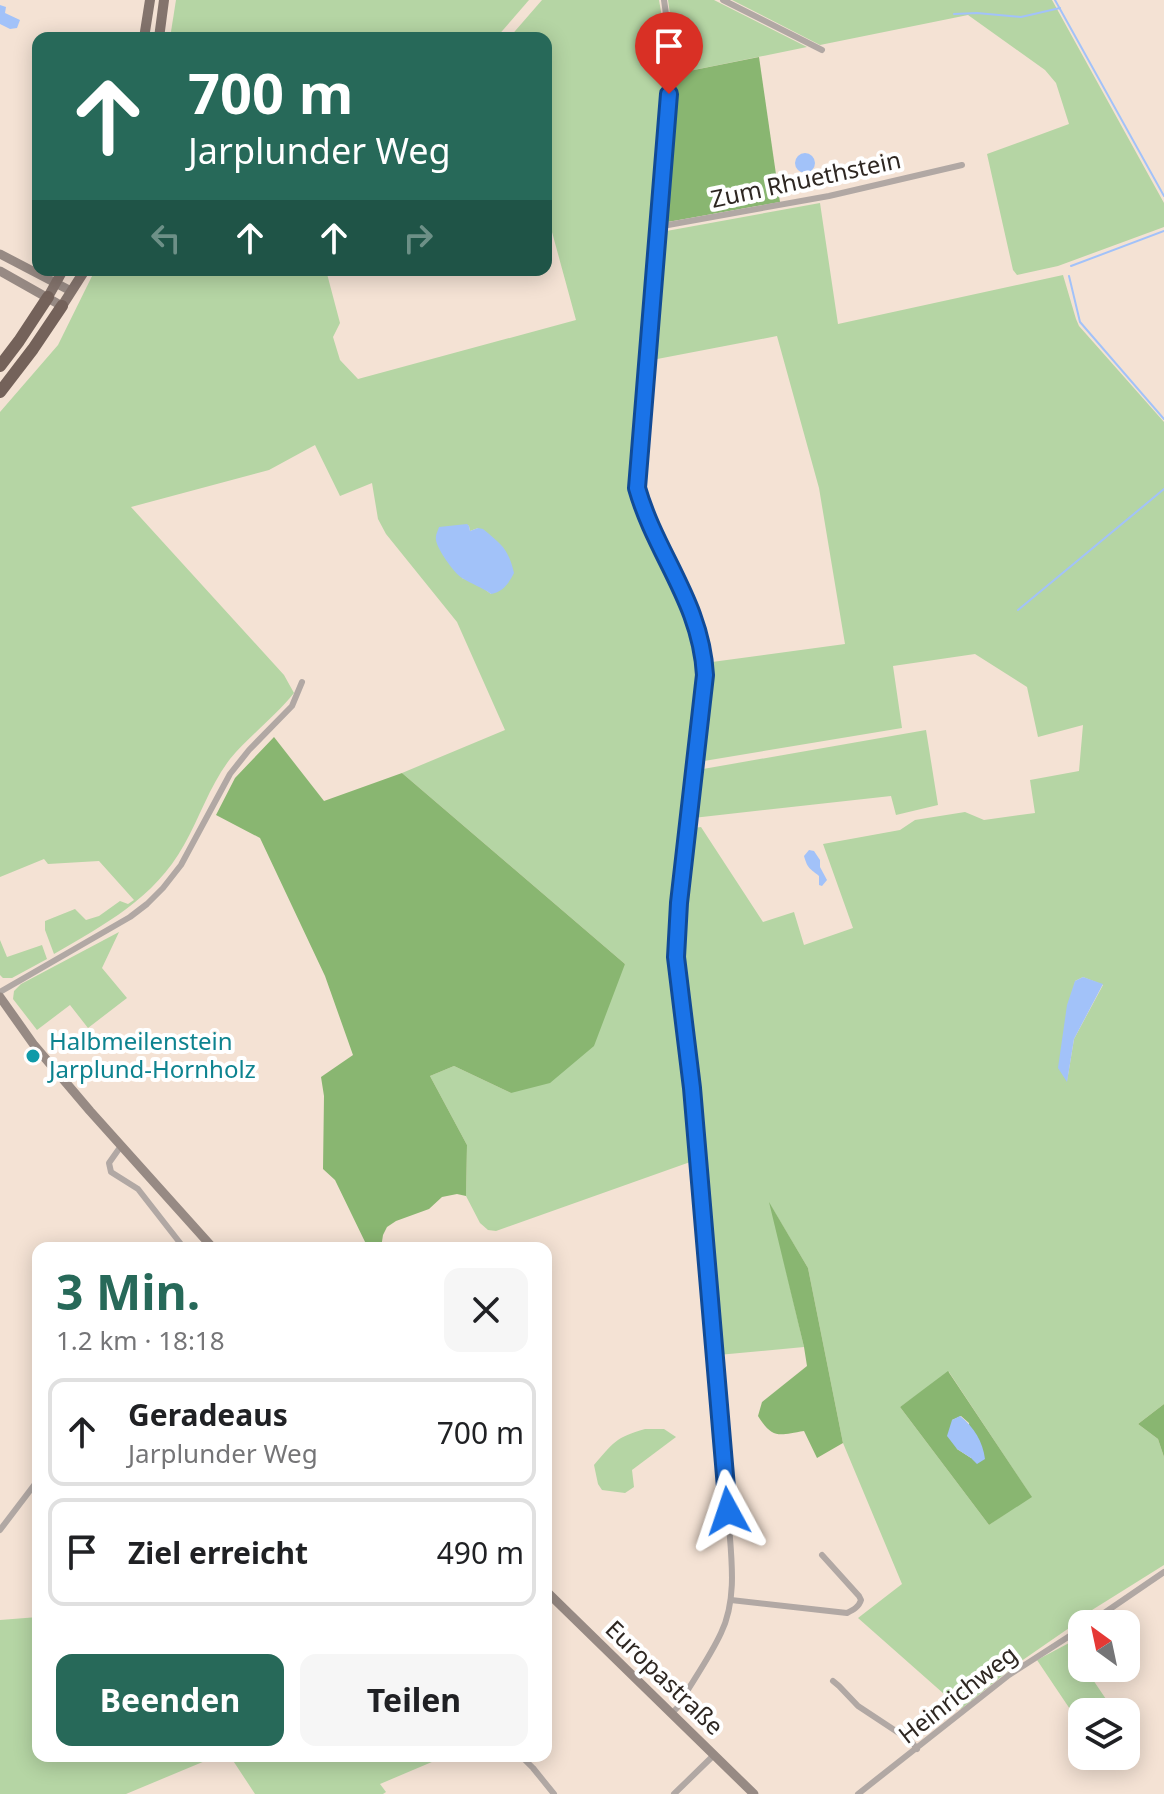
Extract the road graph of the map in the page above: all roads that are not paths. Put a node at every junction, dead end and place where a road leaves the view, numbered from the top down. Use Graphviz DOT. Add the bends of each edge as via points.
graph roads {
  1 [pos="150,0"];
  2 [pos="164,0"];
  3 [pos="664,0"];
  4 [pos="723,0"];
  5 [pos="145,32"];
  6 [pos="160,32"];
  7 [pos="822,50"];
  8 [pos="962,165"];
  9 [pos="657,227"];
  10 [pos="0,254"];
  11 [pos="21,265"];
  12 [pos="32,267"];
  13 [pos="0,271"];
  14 [pos="32,271"];
  15 [pos="41,276"];
  16 [pos="60,276"];
  17 [pos="81,276"];
  18 [pos="56,284"];
  19 [pos="71,291"];
  20 [pos="48,297"];
  21 [pos="62,306"];
  22 [pos="0,366"];
  23 [pos="0,392"];
  24 [pos="302,682"];
  25 [pos="0,995"];
  26 [pos="121,1146"];
  27 [pos="179,1242"];
  28 [pos="208,1242"];
  29 [pos="32,1488"];
  30 [pos="0,1530"];
  31 [pos="822,1555"];
  32 [pos="1164,1572"];
  33 [pos="552,1597"];
  34 [pos="731,1600"];
  35 [pos="1108,1610"];
  36 [pos="1068,1637"];
  37 [pos="833,1681"];
  38 [pos="671,1714"];
  39 [pos="917,1749"];
  40 [pos="714,1755"];
  41 [pos="527,1762"];
  42 [pos="554,1794"];
  43 [pos="674,1794"];
  44 [pos="754,1794"];
  45 [pos="858,1794"];
  1 -- 5 [label="main road"];
  2 -- 6 [label="main road"];
  3 -- 9 [label="street" via="671,67"];
  4 -- 7 [label="street"];
  8 -- 9 [label="street, Zum Rhuethstein"];
  9 -- 34 [label="street" via="637,488 692,611 705,675 676,957 692,1088"];
  10 -- 11 [label="main road"];
  11 -- 12 [label="main road"];
  11 -- 14 [label="main road"];
  13 -- 20 [label="main road"];
  15 -- 18 [label="main road"];
  16 -- 18 [label="main road"];
  17 -- 19 [label="main road"];
  18 -- 19 [label="main road"];
  18 -- 20 [label="main road"];
  19 -- 21 [label="main road"];
  20 -- 21 [label="main road"];
  20 -- 22 [label="highway"];
  21 -- 23 [label="highway"];
  24 -- 25 [label="street" via="292,706 230,774 181,865 155,896 130,917"];
  25 -- 26 [label="main road" via="34,1045"];
  26 -- 27 [label="street" via="109,1163 111,1172 138,1189"];
  26 -- 28 [label="main road"];
  29 -- 30 [label="street"];
  31 -- 34 [label="street" via="861,1600 850,1612"];
  32 -- 35 [label="street"];
  33 -- 38 [label="main road, Europastraße"];
  34 -- 38 [label="street" via="722,1632"];
  36 -- 39 [label="street, Heinrichweg" via="1009,1675"];
  37 -- 39 [label="street"];
  38 -- 40 [label="main road, Europastraße"];
  39 -- 45 [label="street, Heinrichweg"];
  40 -- 43 [label="street"];
  40 -- 44 [label="main road, Europastraße"];
  41 -- 42 [label="street"];
}
